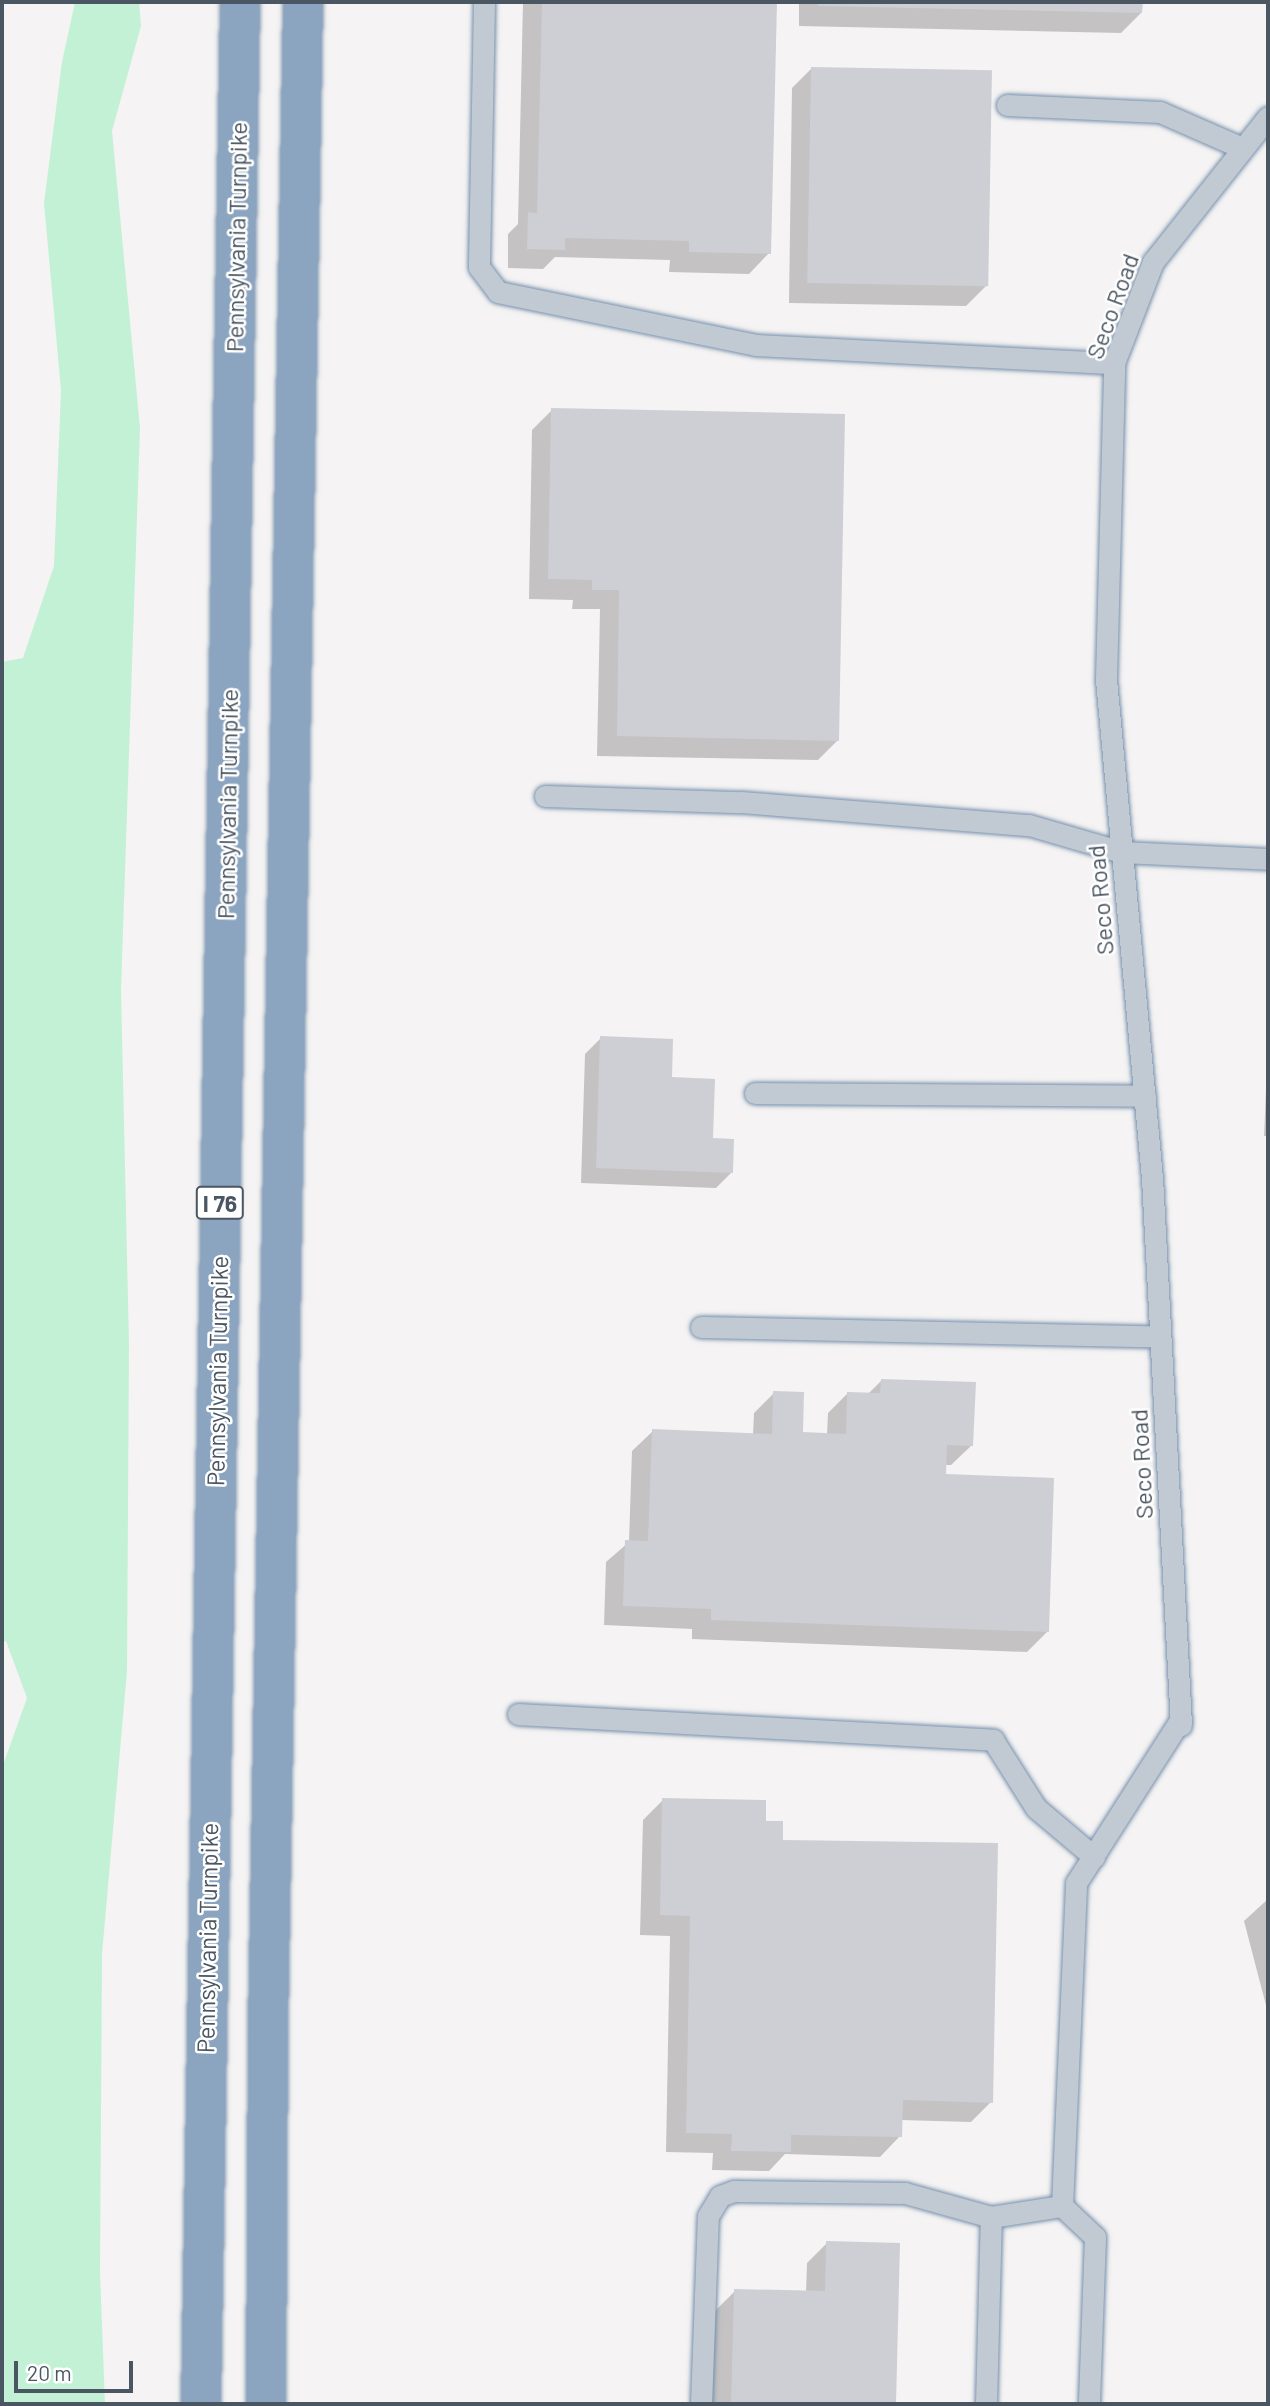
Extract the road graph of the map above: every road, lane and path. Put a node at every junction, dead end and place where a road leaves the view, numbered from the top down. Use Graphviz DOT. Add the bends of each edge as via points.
graph roads {
  1 [pos="240,2"];
  2 [pos="303,2"];
  3 [pos="484,2"];
  4 [pos="1007,105"];
  5 [pos="1265,129"];
  6 [pos="1240,147"];
  7 [pos="1114,363"];
  8 [pos="545,796"];
  9 [pos="1122,852"];
  10 [pos="1268,859"];
  11 [pos="755,1093"];
  12 [pos="1145,1096"];
  13 [pos="701,1327"];
  14 [pos="1160,1337"];
  15 [pos="518,1714"];
  16 [pos="1094,1857"];
  17 [pos="1062,2206"];
  18 [pos="991,2217"];
  19 [pos="201,2404"];
  20 [pos="266,2404"];
  21 [pos="701,2404"];
  22 [pos="986,2404"];
  23 [pos="1088,2404"];
  1 -- 19 [label="highway, Pennsylvania Turnpike / I 76"];
  2 -- 20 [label="highway" via="268,2013"];
  3 -- 7 [label="lane" via="479,267 498,292 756,345"];
  4 -- 6 [label="lane" via="1160,112"];
  5 -- 6 [label="lane, Seco Road"];
  6 -- 7 [label="lane, Seco Road" via="1153,262"];
  7 -- 9 [label="lane, Seco Road" via="1106,679"];
  8 -- 9 [label="lane" via="741,802 1029,825"];
  9 -- 10 [label="lane"];
  9 -- 12 [label="lane, Seco Road"];
  11 -- 12 [label="lane"];
  12 -- 14 [label="lane, Seco Road"];
  13 -- 14 [label="lane"];
  14 -- 16 [label="lane, Seco Road" via="1181,1722"];
  15 -- 16 [label="lane" via="992,1740 1036,1808"];
  16 -- 17 [label="lane" via="1076,1883"];
  17 -- 18 [label="lane"];
  17 -- 23 [label="lane" via="1095,2237"];
  18 -- 21 [label="lane" via="905,2193 734,2191 720,2196 708,2216"];
  18 -- 22 [label="lane"];
}
